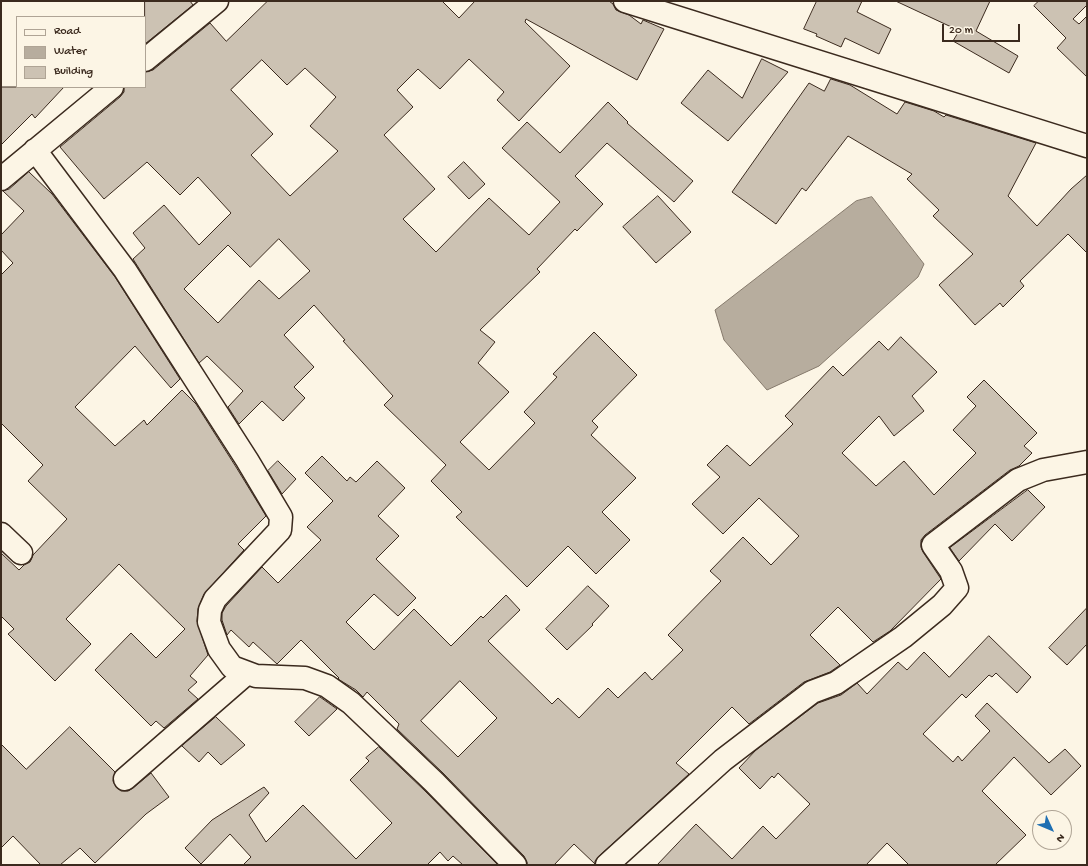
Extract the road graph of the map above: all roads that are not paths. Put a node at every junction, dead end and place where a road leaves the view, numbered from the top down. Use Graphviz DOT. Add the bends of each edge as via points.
graph roads {
  1 [pos="217,1"];
  2 [pos="625,1"];
  3 [pos="146,59"];
  4 [pos="111,88"];
  5 [pos="1087,146"];
  6 [pos="35,150"];
  7 [pos="1,179"];
  8 [pos="1087,462"];
  9 [pos="1,534"];
  10 [pos="21,553"];
  11 [pos="248,673"];
  12 [pos="125,779"];
  13 [pos="515,865"];
  14 [pos="607,865"];
  1 -- 3 [label="street"];
  2 -- 5 [label="street"];
  4 -- 6 [label="street"];
  6 -- 7 [label="street"];
  6 -- 11 [label="street" via="125,270 281,517 280,530 215,599 210,610 209,622 219,649 232,667"];
  8 -- 14 [label="street" via="1043,470 1018,480 933,545 951,571 957,588 942,606 903,637 836,683 812,692 723,760"];
  9 -- 10 [label="street"];
  11 -- 12 [label="street"];
  11 -- 13 [label="street" via="256,676 305,678 327,686 351,703"];
}
